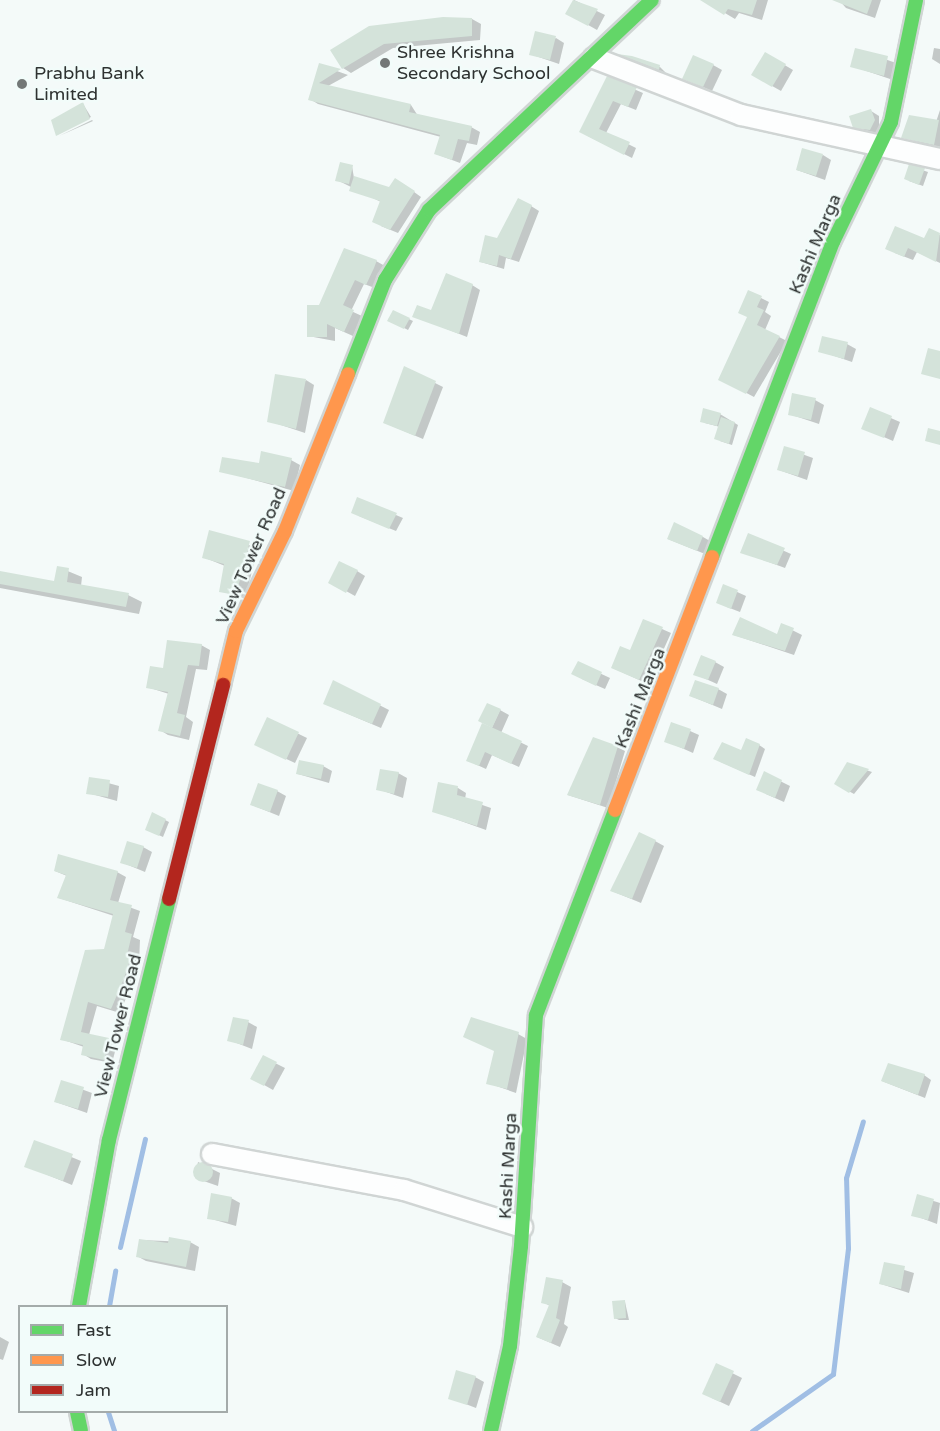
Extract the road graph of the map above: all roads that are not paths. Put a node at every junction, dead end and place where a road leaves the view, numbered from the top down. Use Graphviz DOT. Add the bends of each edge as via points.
graph roads {
  1 [pos="652,0"];
  2 [pos="916,0"];
  3 [pos="594,58"];
  4 [pos="879,149"];
  5 [pos="940,159"];
  6 [pos="212,1154"];
  7 [pos="522,1227"];
  8 [pos="79,1305"];
  9 [pos="77,1413"];
  10 [pos="81,1431"];
  11 [pos="491,1431"];
  1 -- 3 [label="street, View Tower Road"];
  2 -- 4 [label="street, Kashi Marga" via="891,122"];
  3 -- 4 [label="street" via="595,63 741,115"];
  3 -- 8 [label="street, View Tower Road" via="471,166 429,210 385,280 285,531 236,631 112,1129"];
  4 -- 5 [label="street"];
  4 -- 7 [label="street, Kashi Marga" via="833,243 536,1015"];
  6 -- 7 [label="street" via="404,1190"];
  7 -- 11 [label="street, Kashi Marga" via="510,1346"];
  9 -- 10 [label="street"];
}
